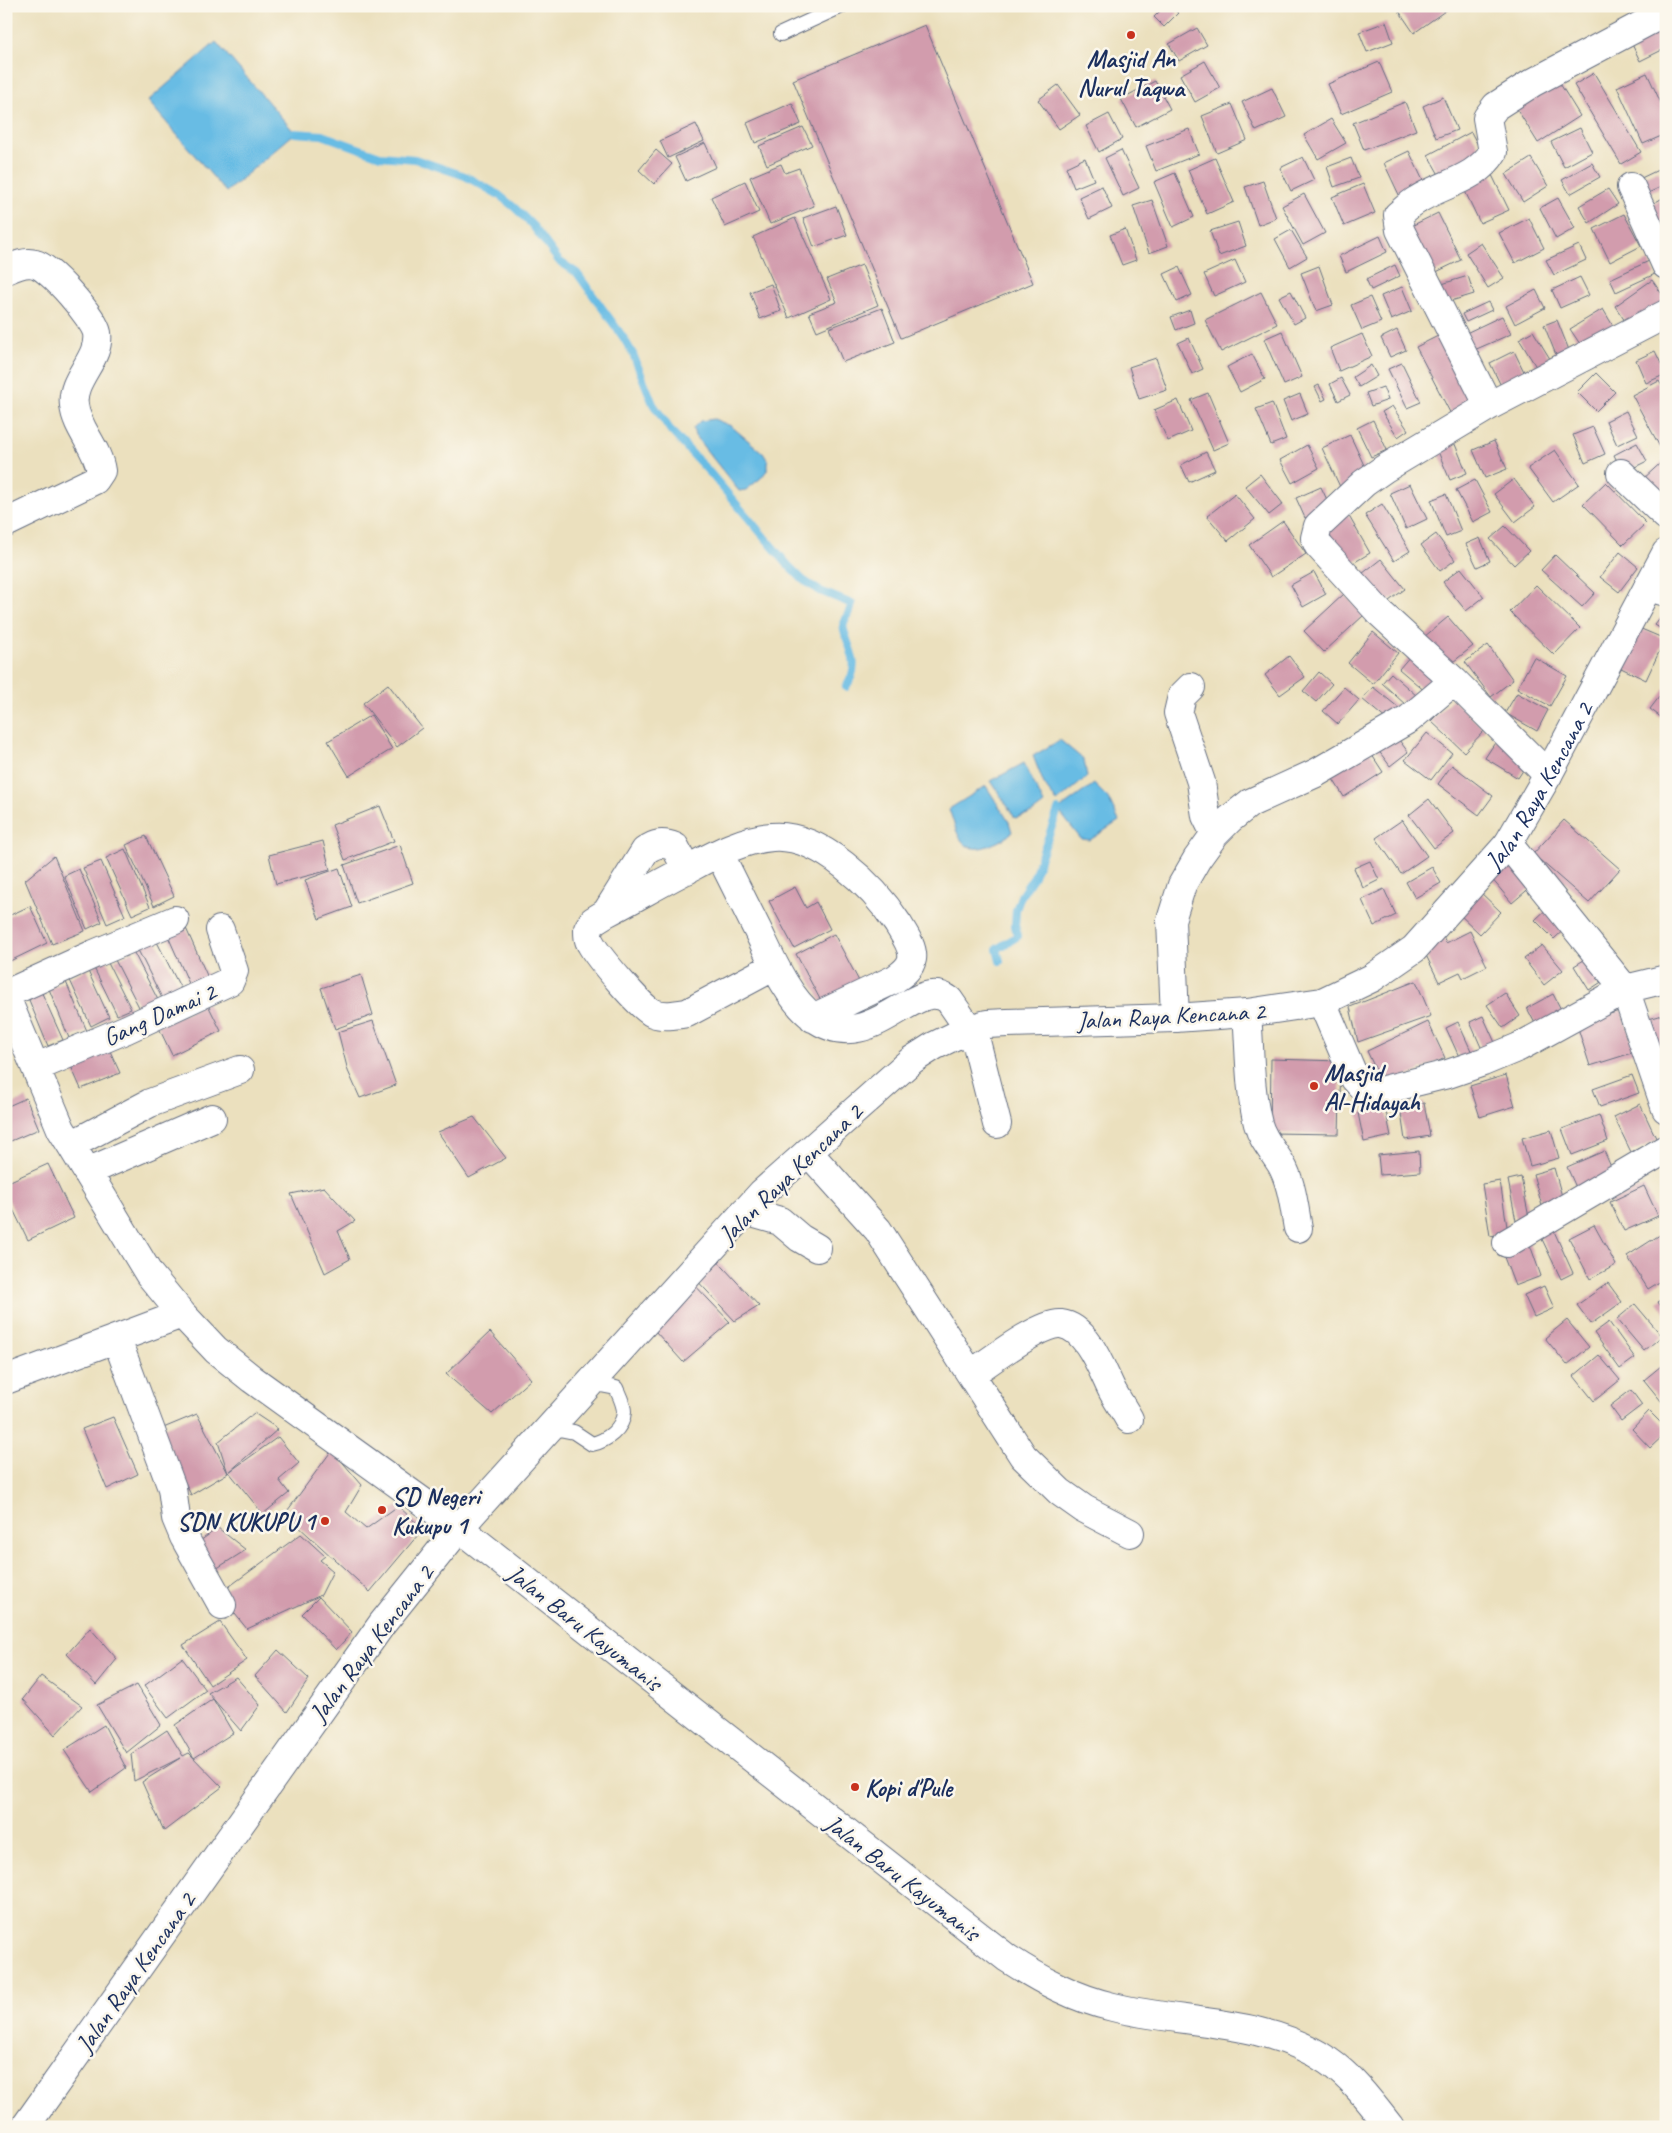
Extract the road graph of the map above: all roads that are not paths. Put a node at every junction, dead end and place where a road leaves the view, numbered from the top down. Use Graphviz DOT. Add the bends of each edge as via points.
graph roads {
  1 [pos="842,6"];
  2 [pos="1666,12"];
  3 [pos="781,34"];
  4 [pos="1631,187"];
  5 [pos="1666,265"];
  6 [pos="6,270"];
  7 [pos="1666,314"];
  8 [pos="1489,406"];
  9 [pos="1621,473"];
  10 [pos="1666,516"];
  11 [pos="6,523"];
  12 [pos="1666,553"];
  13 [pos="1657,589"];
  14 [pos="1454,681"];
  15 [pos="1191,687"];
  16 [pos="1548,775"];
  17 [pos="1215,834"];
  18 [pos="1508,844"];
  19 [pos="720,853"];
  20 [pos="686,870"];
  21 [pos="606,913"];
  22 [pos="176,920"];
  23 [pos="220,930"];
  24 [pos="775,966"];
  25 [pos="1666,980"];
  26 [pos="1625,989"];
  27 [pos="6,995"];
  28 [pos="1322,1002"];
  29 [pos="1247,1013"];
  30 [pos="814,1018"];
  31 [pos="1175,1018"];
  32 [pos="964,1031"];
  33 [pos="37,1067"];
  34 [pos="240,1070"];
  35 [pos="1666,1109"];
  36 [pos="212,1118"];
  37 [pos="997,1124"];
  38 [pos="71,1145"];
  39 [pos="1666,1149"];
  40 [pos="808,1152"];
  41 [pos="87,1172"];
  42 [pos="745,1211"];
  43 [pos="1298,1228"];
  44 [pos="1507,1243"];
  45 [pos="816,1248"];
  46 [pos="182,1314"];
  47 [pos="117,1340"];
  48 [pos="971,1374"];
  49 [pos="6,1380"];
  50 [pos="590,1383"];
  51 [pos="1129,1419"];
  52 [pos="550,1427"];
  53 [pos="459,1528"];
  54 [pos="1130,1533"];
  55 [pos="222,1605"];
  56 [pos="25,2127"];
  57 [pos="1390,2127"];
  1 -- 3 [label="lane"];
  2 -- 8 [label="street" via="1532,83 1496,106 1487,118 1493,152 1488,161 1398,214 1400,230"];
  4 -- 5 [label="street"];
  6 -- 11 [label="street" via="29,262 44,268 89,314 94,324 97,344 78,386 74,405 101,472 95,480"];
  7 -- 8 [label="street"];
  8 -- 14 [label="street" via="1406,454 1364,483 1324,518 1315,532 1318,545 1380,613"];
  9 -- 10 [label="street"];
  12 -- 13 [label="street, Jalan Raya Kencana 2"];
  13 -- 16 [label="street, Jalan Raya Kencana 2"];
  14 -- 16 [label="street"];
  14 -- 17 [label="street" via="1409,719 1316,773 1250,803"];
  15 -- 17 [label="street" via="1182,696 1178,713 1201,782 1206,816"];
  16 -- 18 [label="street, Jalan Raya Kencana 2"];
  17 -- 31 [label="street" via="1182,885 1171,920"];
  18 -- 26 [label="street"];
  18 -- 28 [label="street, Jalan Raya Kencana 2" via="1414,949 1372,978"];
  19 -- 20 [label="street"];
  19 -- 24 [label="street"];
  19 -- 30 [label="street" via="773,837 793,839 816,848 876,894 904,932 912,959 907,970"];
  20 -- 21 [label="street"];
  20 -- 21 [label="street" via="675,847 667,843 651,847 645,851"];
  21 -- 24 [label="street" via="593,921 588,930 591,944 640,1004 651,1012 672,1016 687,1013"];
  22 -- 27 [label="street"];
  23 -- 33 [label="street, Gang Damai 2" via="234,971 230,981"];
  24 -- 30 [label="street" via="800,1005"];
  25 -- 26 [label="street"];
  26 -- 28 [label="street" via="1526,1043 1483,1062 1375,1092 1364,1088 1355,1079"];
  26 -- 35 [label="street"];
  27 -- 33 [label="street, Jalan Baru Kayumanis"];
  28 -- 29 [label="street, Jalan Raya Kencana 2"];
  29 -- 31 [label="street, Jalan Raya Kencana 2"];
  29 -- 43 [label="street" via="1258,1126 1282,1166 1292,1194"];
  30 -- 32 [label="street" via="844,1030 857,1030 919,998 935,995 949,1000"];
  31 -- 32 [label="street, Jalan Raya Kencana 2" via="988,1024"];
  32 -- 37 [label="street" via="976,1041"];
  32 -- 40 [label="street, Jalan Raya Kencana 2" via="934,1046 894,1074"];
  33 -- 38 [label="street, Jalan Baru Kayumanis" via="61,1129"];
  34 -- 38 [label="street" via="150,1103"];
  36 -- 41 [label="street"];
  38 -- 41 [label="street, Jalan Baru Kayumanis"];
  39 -- 44 [label="street"];
  40 -- 42 [label="street, Jalan Raya Kencana 2"];
  40 -- 48 [label="street" via="878,1230"];
  41 -- 46 [label="street, Jalan Baru Kayumanis" via="149,1274"];
  42 -- 45 [label="street" via="780,1221"];
  42 -- 50 [label="street, Jalan Raya Kencana 2"];
  46 -- 47 [label="street"];
  46 -- 53 [label="street, Jalan Baru Kayumanis" via="216,1350 252,1379"];
  47 -- 49 [label="street"];
  47 -- 55 [label="street" via="172,1488 176,1518"];
  48 -- 51 [label="street" via="1029,1335 1062,1324 1077,1332 1090,1346"];
  48 -- 54 [label="street" via="1023,1456 1060,1492 1084,1509"];
  50 -- 52 [label="street, Jalan Raya Kencana 2"];
  50 -- 52 [label="lane" via="616,1388 619,1394 624,1411 621,1424 612,1434 602,1442 592,1444 574,1432"];
  52 -- 53 [label="street, Jalan Raya Kencana 2"];
  53 -- 56 [label="street, Jalan Raya Kencana 2" via="382,1624"];
  53 -- 57 [label="street, Jalan Baru Kayumanis" via="1007,1958 1046,1983 1079,1998 1114,2008 1272,2034 1303,2047 1329,2061 1356,2086"];
}
